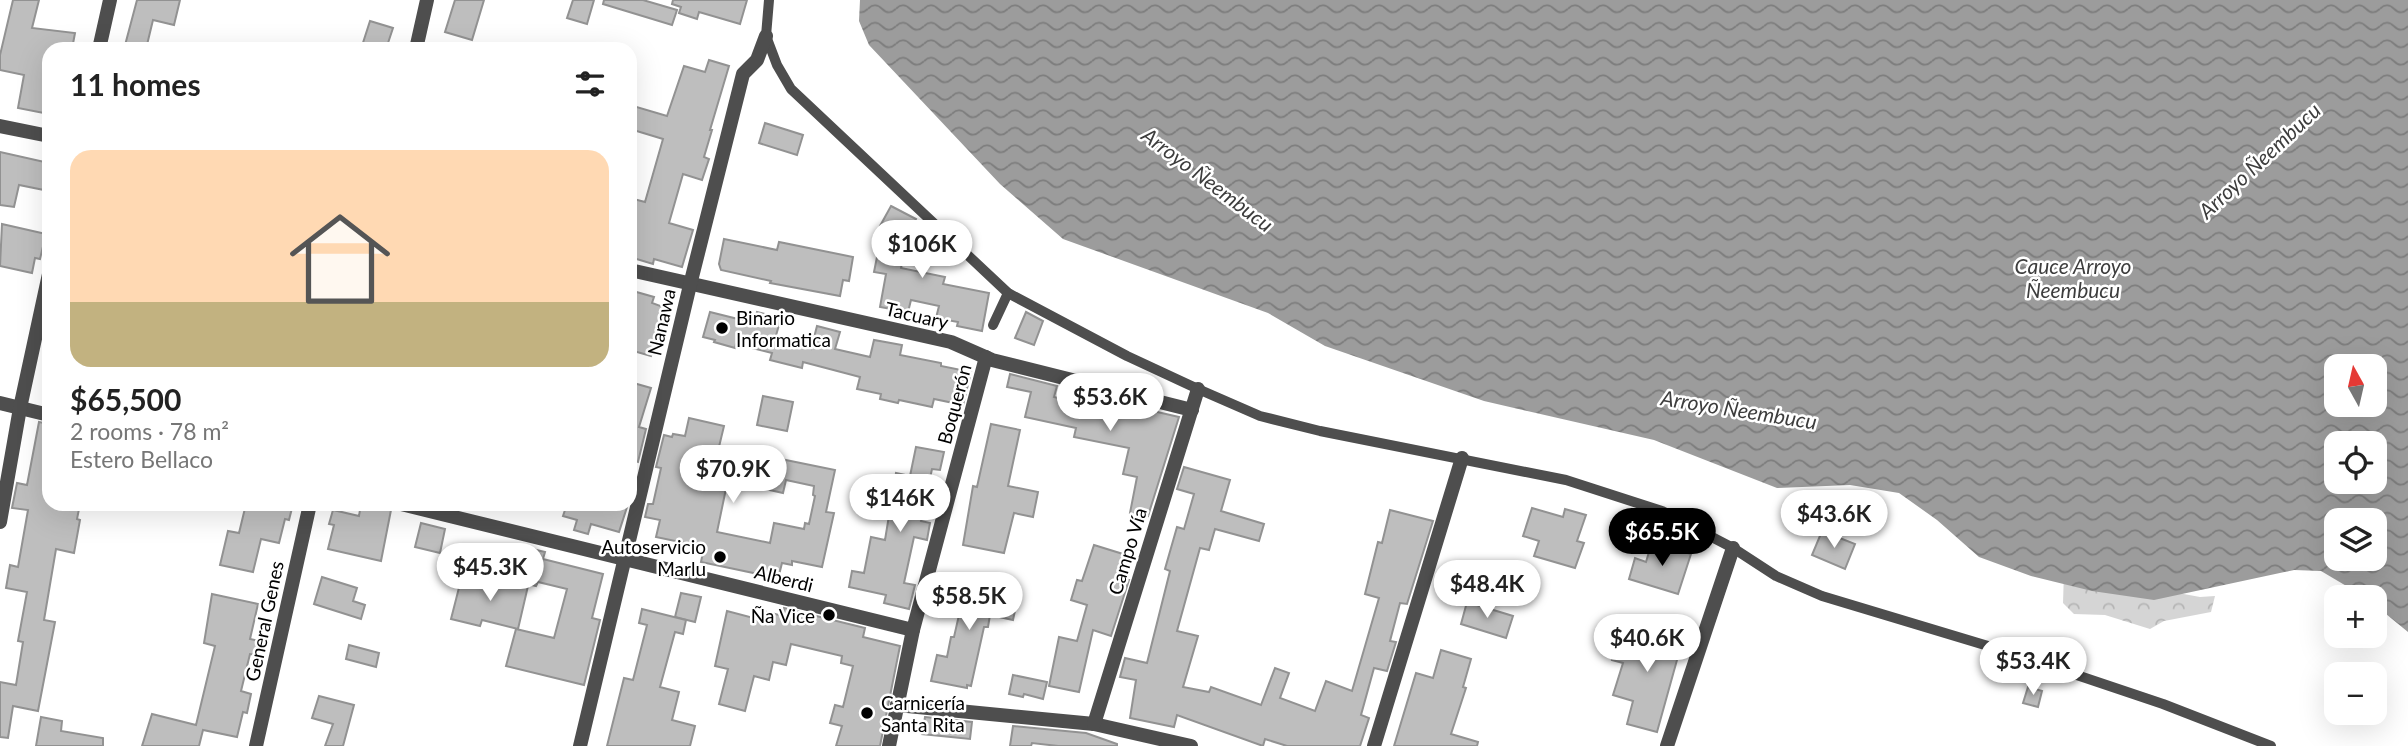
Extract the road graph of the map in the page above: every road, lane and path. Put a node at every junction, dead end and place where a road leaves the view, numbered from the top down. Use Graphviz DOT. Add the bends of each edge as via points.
graph roads {
  1 [pos="110,0"];
  2 [pos="428,0"];
  3 [pos="769,0"];
  4 [pos="766,36"];
  5 [pos="101,42"];
  6 [pos="418,42"];
  7 [pos="0,126"];
  8 [pos="42,135"];
  9 [pos="637,272"];
  10 [pos="690,285"];
  11 [pos="1008,293"];
  12 [pos="42,306"];
  13 [pos="993,325"];
  14 [pos="986,357"];
  15 [pos="1198,389"];
  16 [pos="0,403"];
  17 [pos="20,408"];
  18 [pos="1192,410"];
  19 [pos="42,413"];
  20 [pos="1462,458"];
  21 [pos="637,508"];
  22 [pos="308,511"];
  23 [pos="430,511"];
  24 [pos="636,511"];
  25 [pos="0,522"];
  26 [pos="1733,548"];
  27 [pos="625,558"];
  28 [pos="913,630"];
  29 [pos="897,705"];
  30 [pos="1094,724"];
  31 [pos="256,746"];
  32 [pos="580,746"];
  33 [pos="889,746"];
  34 [pos="1191,746"];
  35 [pos="1374,746"];
  36 [pos="1667,746"];
  37 [pos="2271,746"];
  1 -- 5 [label="street"];
  2 -- 6 [label="street"];
  3 -- 4 [label="lane"];
  4 -- 10 [label="street, Nanawa" via="757,60 743,74"];
  4 -- 11 [label="lane" via="791,89"];
  7 -- 8 [label="street"];
  9 -- 10 [label="street, Tacuary"];
  10 -- 14 [label="street, Tacuary" via="951,342"];
  10 -- 21 [label="street, Nanawa"];
  11 -- 13 [label="lane"];
  11 -- 15 [label="lane"];
  12 -- 17 [label="street"];
  14 -- 18 [label="street, Tacuary"];
  14 -- 28 [label="street, Boquerón"];
  15 -- 18 [label="street, Campo Vía"];
  15 -- 20 [label="lane" via="1260,416"];
  16 -- 17 [label="street"];
  17 -- 19 [label="street"];
  17 -- 25 [label="street"];
  18 -- 30 [label="street, Campo Vía"];
  20 -- 26 [label="lane" via="1566,480 1662,511"];
  20 -- 35 [label="street"];
  22 -- 31 [label="street, General Genes"];
  23 -- 27 [label="street, Alberdi"];
  24 -- 27 [label="street, Nanawa"];
  26 -- 36 [label="street"];
  26 -- 37 [label="lane" via="1776,576 1822,596 2163,704"];
  27 -- 28 [label="street, Alberdi"];
  27 -- 32 [label="street, Nanawa"];
  28 -- 29 [label="street, Boquerón"];
  29 -- 30 [label="street"];
  29 -- 33 [label="street, Boquerón"];
  30 -- 34 [label="street"];
}
